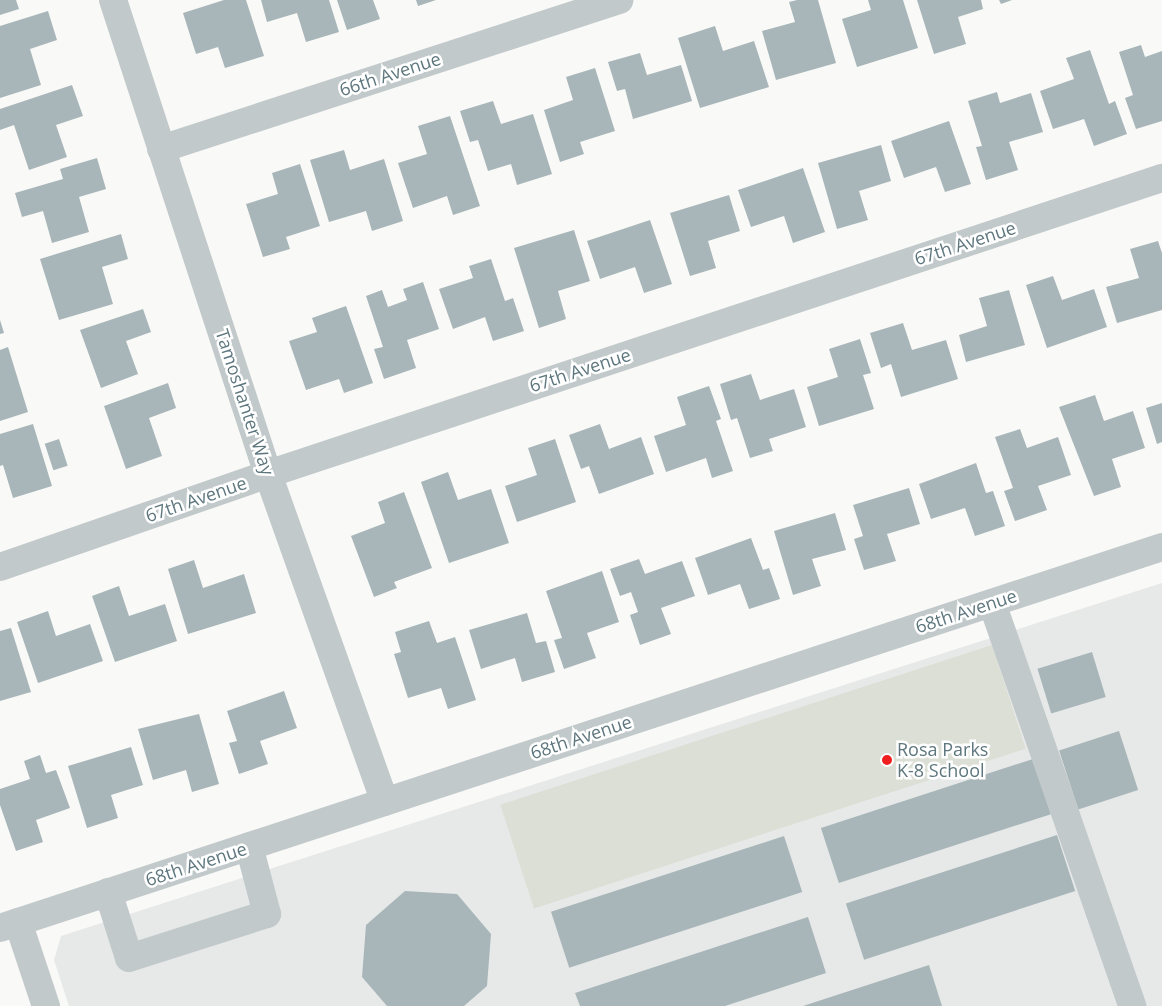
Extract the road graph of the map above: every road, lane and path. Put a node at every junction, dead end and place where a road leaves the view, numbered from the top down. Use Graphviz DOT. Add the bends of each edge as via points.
graph roads {
  1 [pos="114,0"];
  2 [pos="619,0"];
  3 [pos="161,149"];
  4 [pos="1162,178"];
  5 [pos="268,474"];
  6 [pos="1162,547"];
  7 [pos="0,567"];
  8 [pos="992,603"];
  9 [pos="385,802"];
  10 [pos="249,846"];
  11 [pos="108,892"];
  12 [pos="9,925"];
  13 [pos="46,1006"];
  14 [pos="1132,1006"];
  1 -- 3 [label="street, Tamoshanter Way"];
  2 -- 3 [label="street, 66th Avenue"];
  3 -- 5 [label="street, Tamoshanter Way"];
  4 -- 5 [label="street, 67th Avenue"];
  5 -- 7 [label="street, 67th Avenue"];
  5 -- 9 [label="street, Tamoshanter Way"];
  6 -- 8 [label="street, 68th Avenue"];
  8 -- 9 [label="street, 68th Avenue"];
  8 -- 14 [label="street"];
  9 -- 10 [label="street, 68th Avenue"];
  10 -- 11 [label="street, 68th Avenue"];
  10 -- 11 [label="street" via="267,914 129,958"];
  11 -- 12 [label="street, 68th Avenue"];
  12 -- 13 [label="street"];
}
